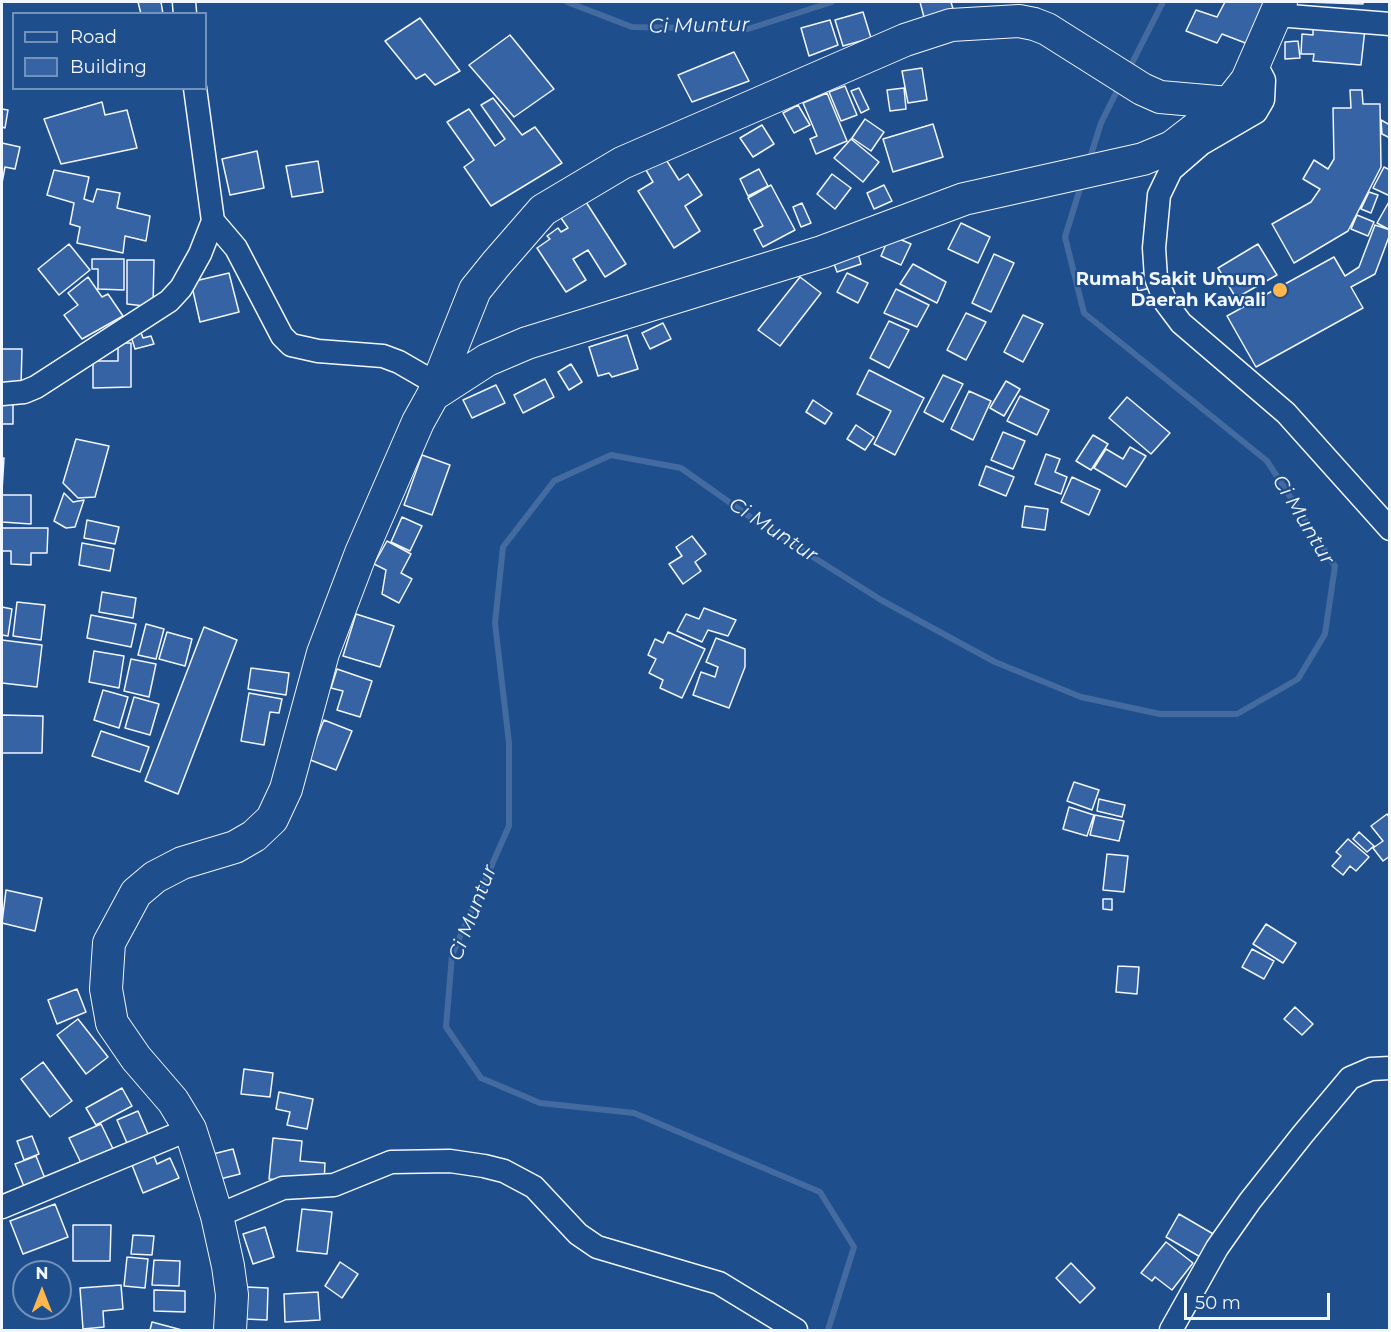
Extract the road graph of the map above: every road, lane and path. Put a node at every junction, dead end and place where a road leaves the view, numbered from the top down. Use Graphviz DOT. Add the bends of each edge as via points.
graph roads {
  1 [pos="1279,8"];
  2 [pos="1389,24"];
  3 [pos="1255,63"];
  4 [pos="195,90"];
  5 [pos="1229,103"];
  6 [pos="213,221"];
  7 [pos="435,389"];
  8 [pos="2,394"];
  9 [pos="1389,529"];
  10 [pos="1389,1068"];
  11 [pos="190,1130"];
  12 [pos="2,1206"];
  13 [pos="217,1216"];
  14 [pos="230,1330"];
  15 [pos="795,1330"];
  16 [pos="1171,1330"];
  1 -- 2 [label="street"];
  1 -- 3 [label="highway"];
  3 -- 5 [label="highway"];
  3 -- 9 [label="street" via="1264,80 1263,100 1256,112 1201,144 1171,170 1159,195 1154,249 1156,278 1166,303 1181,323 1286,413"];
  4 -- 6 [label="street"];
  5 -- 7 [label="highway" via="1172,147 1143,159 964,199 822,252 527,343"];
  5 -- 7 [label="highway" via="1161,97 1047,29 1019,21 951,25 905,40 622,163 543,210 475,290"];
  6 -- 7 [label="street" via="236,248 282,336 291,345 383,356 399,362"];
  6 -- 8 [label="street" via="182,288 169,301 36,387"];
  7 -- 11 [label="highway" via="361,553 323,653 286,789 272,819 235,847 182,863 155,877 136,893 110,943 106,989 112,1023 173,1101"];
  10 -- 16 [label="street" via="1371,1069 1350,1078 1310,1126 1217,1248"];
  11 -- 12 [label="street"];
  11 -- 13 [label="highway"];
  13 -- 14 [label="highway" via="232,1295"];
  13 -- 15 [label="street" via="283,1188 334,1185 391,1162 450,1161 484,1166 504,1171 534,1187 578,1234 597,1247 719,1283"];
}
